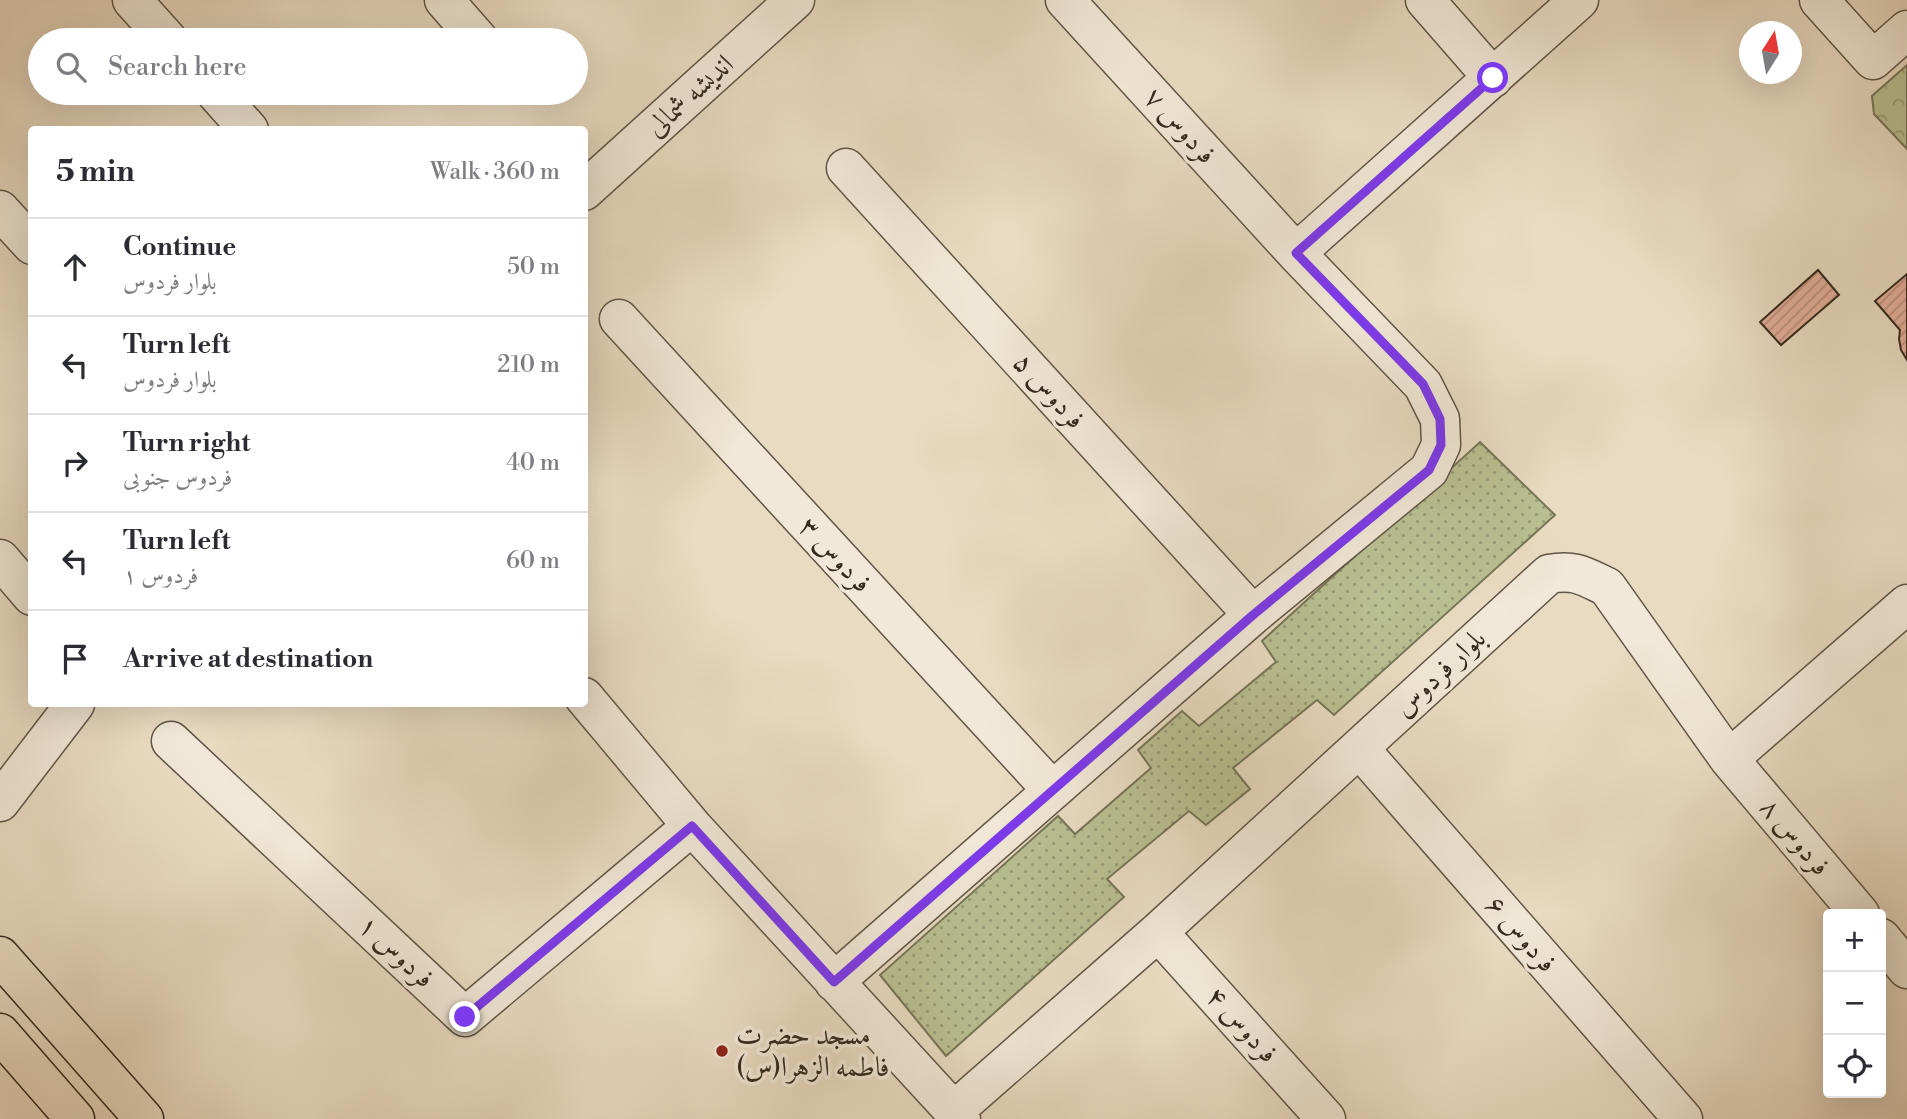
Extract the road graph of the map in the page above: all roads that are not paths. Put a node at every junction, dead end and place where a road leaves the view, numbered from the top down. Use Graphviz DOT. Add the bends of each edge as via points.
graph roads {
  1 [pos="132,0"];
  2 [pos="444,0"];
  3 [pos="1065,0"];
  4 [pos="1425,0"];
  5 [pos="1579,0"];
  6 [pos="1819,0"];
  7 [pos="789,2"];
  8 [pos="157,28"];
  9 [pos="468,28"];
  10 [pos="1907,30"];
  11 [pos="1493,78"];
  12 [pos="846,168"];
  13 [pos="588,187"];
  14 [pos="0,210"];
  15 [pos="28,242"];
  16 [pos="1296,253"];
  17 [pos="619,319"];
  18 [pos="0,559"];
  19 [pos="28,591"];
  20 [pos="1907,604"];
  21 [pos="1253,615"];
  22 [pos="588,702"];
  23 [pos="73,707"];
  24 [pos="171,741"];
  25 [pos="1359,748"];
  26 [pos="1730,759"];
  27 [pos="1052,790"];
  28 [pos="0,802"];
  29 [pos="692,826"];
  30 [pos="1856,909"];
  31 [pos="1158,932"];
  32 [pos="1886,944"];
  33 [pos="0,956"];
  34 [pos="1907,970"];
  35 [pos="834,982"];
  36 [pos="0,1033"];
  37 [pos="957,1115"];
  38 [pos="75,1119"];
  39 [pos="144,1119"];
  40 [pos="1326,1119"];
  41 [pos="1683,1119"];
  1 -- 8 [label="street"];
  2 -- 9 [label="street"];
  3 -- 16 [label="street, فردوس ۷"];
  4 -- 11 [label="street"];
  5 -- 11 [label="street"];
  6 -- 10 [label="street" via="1873,60"];
  7 -- 13 [label="street, اندیشه شمالی"];
  11 -- 16 [label="street"];
  12 -- 21 [label="street, فردوس ۵"];
  14 -- 15 [label="street"];
  16 -- 21 [label="street" via="1423,384 1440,419 1441,445 1429,470"];
  17 -- 27 [label="street, فردوس ۳"];
  18 -- 19 [label="street"];
  20 -- 26 [label="street"];
  21 -- 27 [label="street"];
  22 -- 29 [label="street"];
  23 -- 28 [label="street"];
  24 -- 29 [label="street, فردوس ۱" via="465,1017"];
  25 -- 26 [label="street, بلوار فردوس" via="1534,587 1549,575 1567,571 1607,587"];
  25 -- 31 [label="street, بلوار فردوس"];
  25 -- 41 [label="street, فردوس ۶"];
  26 -- 30 [label="street, فردوس ۸"];
  27 -- 35 [label="street"];
  29 -- 35 [label="street"];
  31 -- 37 [label="street, بلوار فردوس"];
  31 -- 40 [label="street, فردوس ۴"];
  32 -- 34 [label="street"];
  33 -- 39 [label="main road"];
  35 -- 37 [label="street"];
  36 -- 38 [label="main road"];
}
